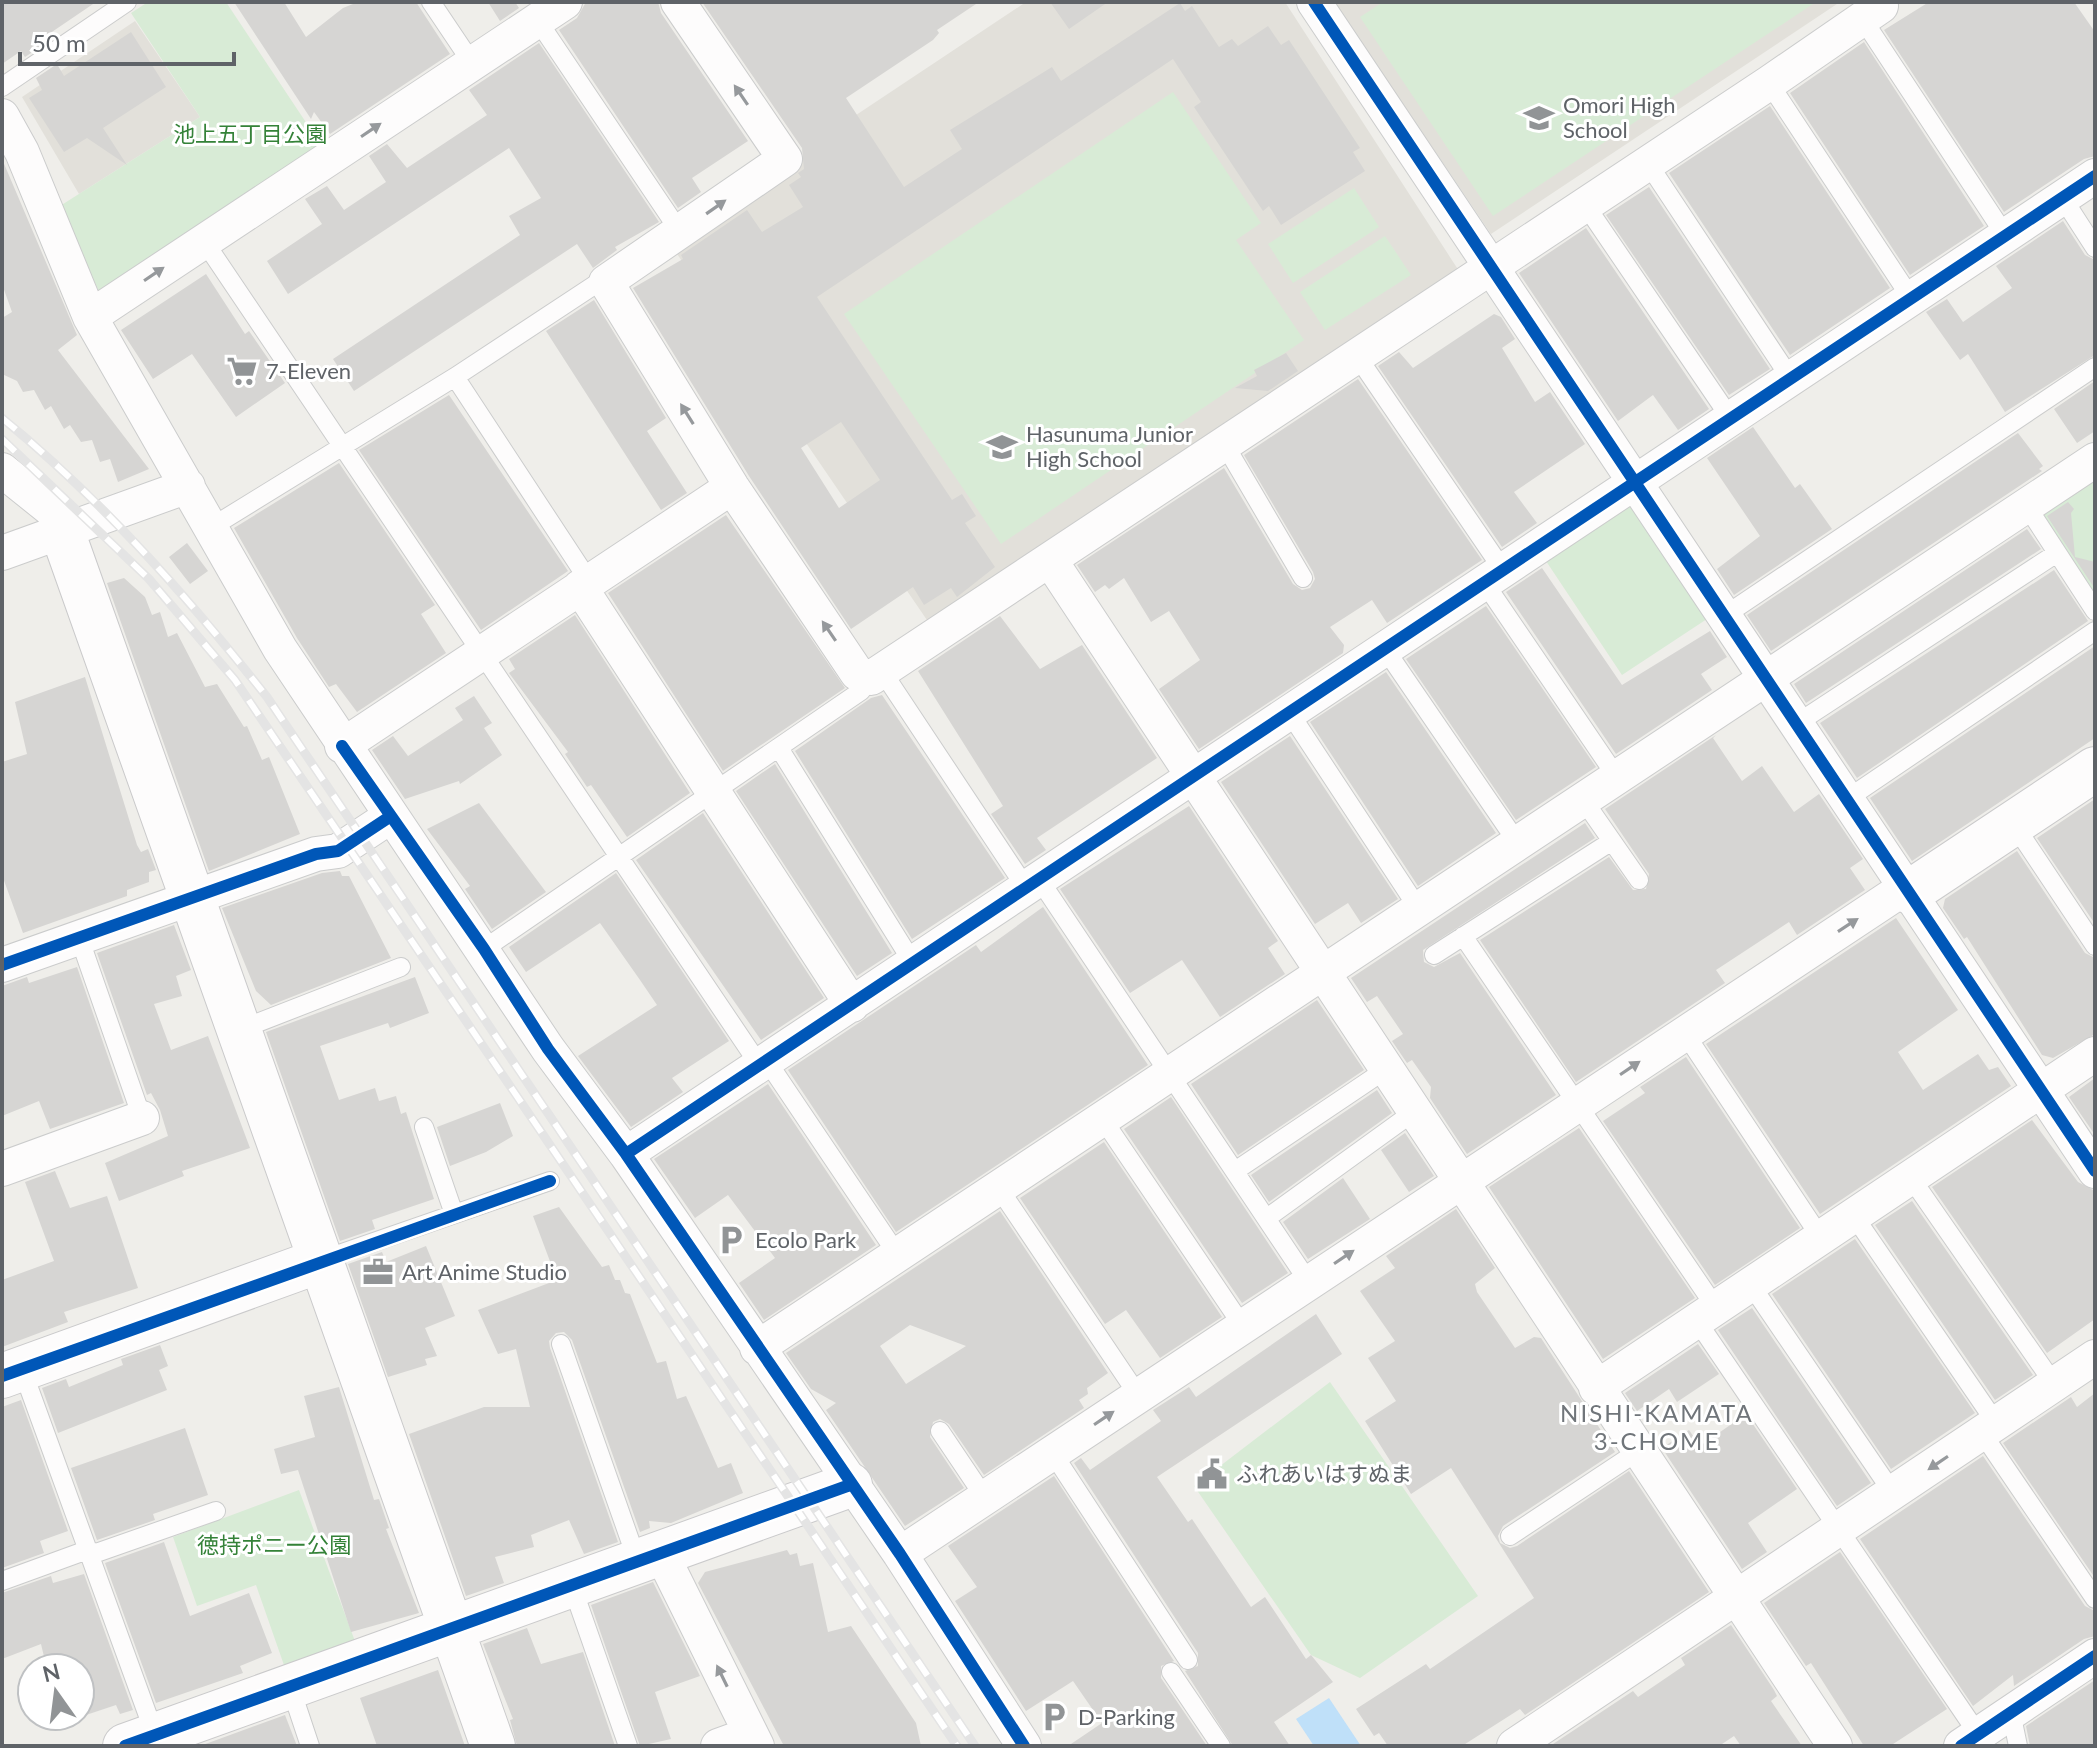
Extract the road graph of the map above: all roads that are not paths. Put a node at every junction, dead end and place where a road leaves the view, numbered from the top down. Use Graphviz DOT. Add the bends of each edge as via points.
graph roads {
  1 [pos="127,2"];
  2 [pos="431,2"];
  3 [pos="678,2"];
  4 [pos="1314,2"];
  5 [pos="1881,7"];
  6 [pos="552,11"];
  7 [pos="472,63"];
  8 [pos="1769,83"];
  9 [pos="2,87"];
  10 [pos="5,128"];
  11 [pos="1647,162"];
  12 [pos="2095,176"];
  13 [pos="2062,197"];
  14 [pos="1584,203"];
  15 [pos="680,232"];
  16 [pos="2005,235"];
  17 [pos="204,241"];
  18 [pos="2095,248"];
  19 [pos="1490,266"];
  20 [pos="606,282"];
  21 [pos="1911,298"];
  22 [pos="90,317"];
  23 [pos="1357,356"];
  24 [pos="2095,367"];
  25 [pos="455,377"];
  26 [pos="1791,379"];
  27 [pos="1731,419"];
  28 [pos="342,445"];
  29 [pos="1225,445"];
  30 [pos="2095,460"];
  31 [pos="2,470"];
  32 [pos="1634,483"];
  33 [pos="188,486"];
  34 [pos="732,487"];
  35 [pos="2026,505"];
  36 [pos="210,528"];
  37 [pos="62,531"];
  38 [pos="2,553"];
  39 [pos="2057,553"];
  40 [pos="1050,560"];
  41 [pos="1494,576"];
  42 [pos="1303,578"];
  43 [pos="585,584"];
  44 [pos="2095,611"];
  45 [pos="1724,616"];
  46 [pos="2095,631"];
  47 [pos="1385,649"];
  48 [pos="482,653"];
  49 [pos="877,674"];
  50 [pos="1765,678"];
  51 [pos="1289,712"];
  52 [pos="1796,724"];
  53 [pos="342,746"];
  54 [pos="779,748"];
  55 [pos="2095,769"];
  56 [pos="1193,775"];
  57 [pos="1616,776"];
  58 [pos="714,792"];
  59 [pos="1582,798"];
  60 [pos="1847,799"];
  61 [pos="391,816"];
  62 [pos="2013,823"];
  63 [pos="1612,841"];
  64 [pos="1517,842"];
  65 [pos="619,856"];
  66 [pos="1639,880"];
  67 [pos="1032,884"];
  68 [pos="1908,889"];
  69 [pos="191,897"];
  70 [pos="1418,908"];
  71 [pos="1463,936"];
  72 [pos="79,937"];
  73 [pos="2095,946"];
  74 [pos="484,949"];
  75 [pos="1434,955"];
  76 [pos="913,963"];
  77 [pos="2,965"];
  78 [pos="401,967"];
  79 [pos="1322,970"];
  80 [pos="852,1005"];
  81 [pos="239,1030"];
  82 [pos="1684,1032"];
  83 [pos="2095,1054"];
  84 [pos="764,1064"];
  85 [pos="1388,1068"];
  86 [pos="1169,1073"];
  87 [pos="2042,1091"];
  88 [pos="1577,1103"];
  89 [pos="1415,1111"];
  90 [pos="142,1118"];
  91 [pos="1102,1118"];
  92 [pos="424,1127"];
  93 [pos="626,1154"];
  94 [pos="2,1169"];
  95 [pos="1235,1171"];
  96 [pos="2095,1171"];
  97 [pos="1911,1178"];
  98 [pos="550,1181"];
  99 [pos="1458,1181"];
  100 [pos="998,1187"];
  101 [pos="454,1214"];
  102 [pos="1854,1216"];
  103 [pos="1267,1218"];
  104 [pos="1821,1238"];
  105 [pos="897,1254"];
  106 [pos="322,1260"];
  107 [pos="1308,1281"];
  108 [pos="1751,1285"];
  109 [pos="1706,1314"];
  110 [pos="1242,1325"];
  111 [pos="561,1344"];
  112 [pos="757,1348"];
  113 [pos="2095,1357"];
  114 [pos="12,1372"];
  115 [pos="2054,1384"];
  116 [pos="1596,1388"];
  117 [pos="1138,1395"];
  118 [pos="1989,1428"];
  119 [pos="940,1431"];
  120 [pos="1052,1452"];
  121 [pos="1637,1452"];
  122 [pos="850,1485"];
  123 [pos="1893,1493"];
  124 [pos="985,1498"];
  125 [pos="216,1511"];
  126 [pos="1840,1529"];
  127 [pos="1510,1536"];
  128 [pos="89,1552"];
  129 [pos="900,1554"];
  130 [pos="650,1559"];
  131 [pos="2,1581"];
  132 [pos="572,1586"];
  133 [pos="2095,1599"];
  134 [pos="1735,1600"];
  135 [pos="450,1628"];
  136 [pos="2095,1656"];
  137 [pos="1188,1660"];
  138 [pos="1171,1672"];
  139 [pos="290,1686"];
  140 [pos="2011,1712"];
  141 [pos="156,1739"];
  142 [pos="754,1740"];
  143 [pos="1969,1740"];
  144 [pos="1526,1743"];
  145 [pos="310,1746"];
  146 [pos="493,1746"];
  147 [pos="628,1746"];
  148 [pos="718,1746"];
  149 [pos="1024,1746"];
  150 [pos="1221,1746"];
  151 [pos="1835,1746"];
  152 [pos="2018,1746"];
  1 -- 9 [label="lane"];
  2 -- 7 [label="lane"];
  15 -- 3 [label="street, one-way" via="785,159"];
  4 -- 19 [label="street"];
  5 -- 8 [label="street"];
  5 -- 16 [label="lane"];
  6 -- 7 [label="street"];
  6 -- 15 [label="lane"];
  17 -- 7 [label="street, one-way"];
  8 -- 11 [label="street"];
  8 -- 21 [label="lane"];
  10 -- 22 [label="street"];
  11 -- 14 [label="street"];
  11 -- 26 [label="lane"];
  12 -- 13 [label="street"];
  13 -- 16 [label="street"];
  13 -- 18 [label="lane"];
  14 -- 19 [label="street"];
  14 -- 27 [label="lane"];
  15 -- 20 [label="street"];
  16 -- 21 [label="street"];
  22 -- 17 [label="street, one-way"];
  17 -- 28 [label="lane"];
  19 -- 23 [label="street"];
  19 -- 32 [label="street"];
  20 -- 25 [label="lane"];
  34 -- 20 [label="street, one-way"];
  21 -- 26 [label="street" via="1839,353"];
  22 -- 33 [label="street"];
  23 -- 29 [label="street"];
  23 -- 41 [label="lane"];
  24 -- 45 [label="lane"];
  25 -- 28 [label="lane"];
  25 -- 43 [label="lane"];
  26 -- 27 [label="street"];
  27 -- 32 [label="street"];
  28 -- 36 [label="lane"];
  28 -- 48 [label="lane"];
  29 -- 40 [label="street"];
  29 -- 42 [label="lane"];
  30 -- 35 [label="street"];
  31 -- 37 [label="street" via="53,511"];
  32 -- 41 [label="street"];
  32 -- 45 [label="street"];
  33 -- 36 [label="street"];
  33 -- 37 [label="street"];
  34 -- 43 [label="street"];
  49 -- 34 [label="street, one-way" via="857,673"];
  35 -- 39 [label="lane"];
  35 -- 50 [label="street"];
  36 -- 53 [label="street"];
  37 -- 38 [label="street"];
  37 -- 69 [label="street"];
  39 -- 44 [label="lane"];
  39 -- 52 [label="lane"];
  40 -- 49 [label="street"];
  40 -- 56 [label="street"];
  41 -- 47 [label="street"];
  41 -- 57 [label="lane"];
  43 -- 48 [label="street"];
  43 -- 58 [label="street"];
  45 -- 50 [label="street"];
  46 -- 60 [label="lane"];
  47 -- 51 [label="street"];
  47 -- 64 [label="lane"];
  48 -- 53 [label="street"];
  48 -- 65 [label="lane"];
  49 -- 54 [label="lane"];
  49 -- 67 [label="lane"];
  50 -- 52 [label="street"];
  50 -- 57 [label="street"];
  51 -- 56 [label="street"];
  51 -- 70 [label="lane"];
  52 -- 60 [label="street"];
  53 -- 61 [label="street"];
  54 -- 58 [label="lane"];
  54 -- 76 [label="lane"];
  55 -- 62 [label="street"];
  56 -- 67 [label="street"];
  56 -- 79 [label="street"];
  57 -- 59 [label="street"];
  58 -- 65 [label="lane"];
  58 -- 80 [label="street"];
  59 -- 63 [label="lane"];
  59 -- 64 [label="street"];
  60 -- 68 [label="street"];
  61 -- 69 [label="street" via="338,851"];
  61 -- 74 [label="street"];
  62 -- 68 [label="street"];
  62 -- 73 [label="lane"];
  63 -- 66 [label="lane"];
  63 -- 71 [label="lane"];
  64 -- 70 [label="street"];
  65 -- 74 [label="lane"];
  65 -- 84 [label="lane"];
  67 -- 76 [label="street"];
  67 -- 86 [label="lane"];
  82 -- 68 [label="street, one-way"];
  68 -- 87 [label="street"];
  69 -- 72 [label="street"];
  69 -- 81 [label="street"];
  70 -- 79 [label="street"];
  71 -- 75 [label="lane"];
  71 -- 88 [label="lane"];
  72 -- 77 [label="street"];
  72 -- 90 [label="lane"];
  74 -- 93 [label="street" via="548,1049"];
  76 -- 80 [label="street"];
  78 -- 81 [label="lane"];
  79 -- 85 [label="street"];
  79 -- 86 [label="street"];
  80 -- 84 [label="street"];
  81 -- 106 [label="street"];
  88 -- 82 [label="street, one-way"];
  82 -- 104 [label="lane"];
  83 -- 87 [label="street"];
  84 -- 93 [label="street"];
  84 -- 105 [label="lane"];
  85 -- 89 [label="street"];
  85 -- 95 [label="lane"];
  86 -- 91 [label="street"];
  86 -- 95 [label="lane"];
  87 -- 96 [label="street"];
  87 -- 97 [label="street"];
  88 -- 99 [label="street"];
  88 -- 109 [label="lane"];
  89 -- 99 [label="street"];
  89 -- 103 [label="lane"];
  90 -- 94 [label="street"];
  91 -- 100 [label="street"];
  91 -- 110 [label="lane"];
  92 -- 101 [label="lane"];
  93 -- 112 [label="street"];
  95 -- 103 [label="lane"];
  97 -- 102 [label="street"];
  97 -- 115 [label="lane"];
  98 -- 101 [label="lane"];
  107 -- 99 [label="street, one-way"];
  99 -- 116 [label="street"];
  100 -- 105 [label="street"];
  100 -- 117 [label="lane"];
  101 -- 106 [label="lane"];
  102 -- 104 [label="street"];
  102 -- 118 [label="lane"];
  103 -- 107 [label="lane"];
  104 -- 108 [label="street"];
  105 -- 112 [label="street"];
  106 -- 114 [label="street"];
  106 -- 135 [label="street"];
  107 -- 110 [label="street"];
  108 -- 109 [label="street"];
  108 -- 123 [label="lane"];
  109 -- 116 [label="street"];
  109 -- 126 [label="lane"];
  110 -- 117 [label="street"];
  111 -- 130 [label="lane"];
  112 -- 122 [label="street"];
  113 -- 115 [label="street"];
  114 -- 128 [label="lane"];
  115 -- 118 [label="street"];
  116 -- 121 [label="street"];
  120 -- 117 [label="street, one-way"];
  118 -- 123 [label="street, one-way"];
  118 -- 133 [label="lane"];
  119 -- 124 [label="lane"];
  120 -- 124 [label="street"];
  120 -- 137 [label="lane"];
  121 -- 127 [label="lane"];
  121 -- 134 [label="street"];
  122 -- 129 [label="street"];
  122 -- 130 [label="street"];
  123 -- 126 [label="street"];
  124 -- 129 [label="street"];
  125 -- 128 [label="lane"];
  126 -- 134 [label="street"];
  126 -- 143 [label="lane"];
  128 -- 131 [label="lane"];
  128 -- 141 [label="lane"];
  129 -- 149 [label="street"];
  130 -- 132 [label="street"];
  142 -- 130 [label="street, one-way"];
  132 -- 135 [label="street"];
  132 -- 147 [label="lane"];
  134 -- 144 [label="street"];
  134 -- 151 [label="street"];
  135 -- 139 [label="street"];
  135 -- 146 [label="street"];
  136 -- 140 [label="street"];
  138 -- 150 [label="lane"];
  139 -- 141 [label="street"];
  139 -- 145 [label="lane"];
  140 -- 143 [label="street"];
  140 -- 152 [label="lane"];
  142 -- 148 [label="street"];
}
